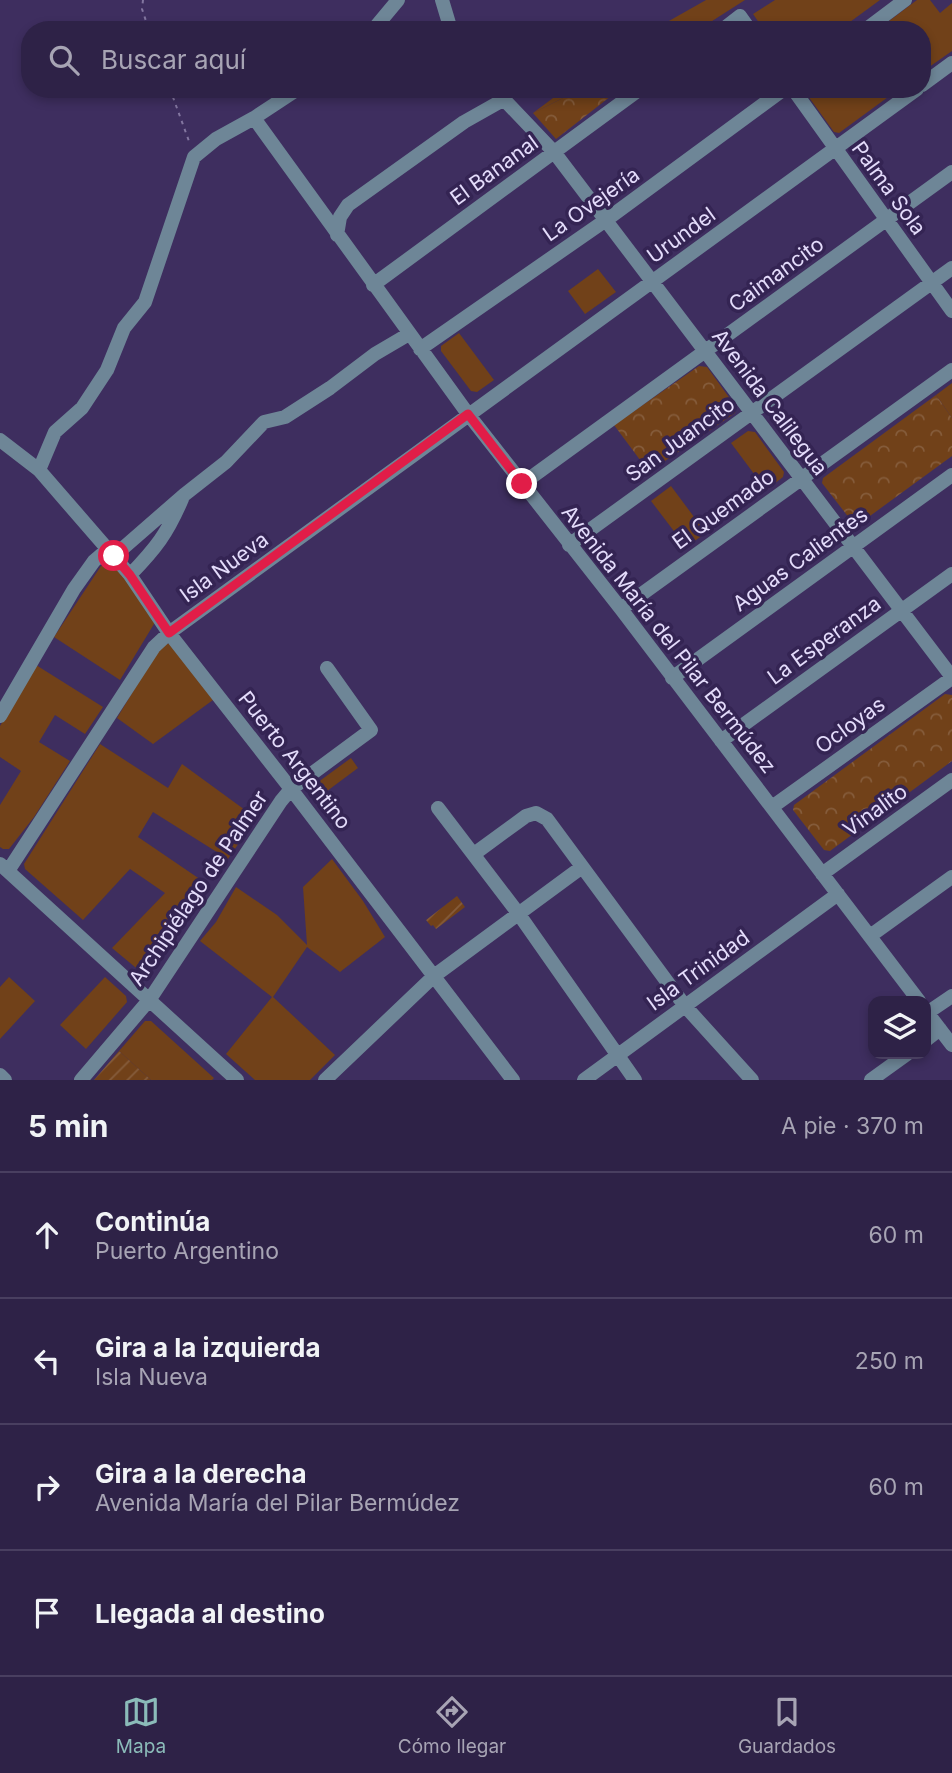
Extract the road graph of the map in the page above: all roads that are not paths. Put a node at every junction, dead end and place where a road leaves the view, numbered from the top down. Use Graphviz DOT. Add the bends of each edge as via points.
graph roads {
  1 [pos="398,0"];
  2 [pos="442,0"];
  3 [pos="905,0"];
  4 [pos="380,21"];
  5 [pos="448,21"];
  6 [pos="877,21"];
  7 [pos="952,63"];
  8 [pos="931,78"];
  9 [pos="284,98"];
  10 [pos="493,98"];
  11 [pos="502,98"];
  12 [pos="628,98"];
  13 [pos="772,98"];
  14 [pos="799,98"];
  15 [pos="905,98"];
  16 [pos="254,118"];
  17 [pos="836,150"];
  18 [pos="554,152"];
  19 [pos="952,172"];
  20 [pos="606,220"];
  21 [pos="886,220"];
  22 [pos="337,234"];
  23 [pos="952,268"];
  24 [pos="652,282"];
  25 [pos="931,284"];
  26 [pos="373,285"];
  27 [pos="952,311"];
  28 [pos="409,334"];
  29 [pos="420,349"];
  30 [pos="705,351"];
  31 [pos="952,370"];
  32 [pos="752,413"];
  33 [pos="468,414"];
  34 [pos="0,440"];
  35 [pos="39,470"];
  36 [pos="952,475"];
  37 [pos="802,478"];
  38 [pos="522,484"];
  39 [pos="184,495"];
  40 [pos="569,545"];
  41 [pos="854,547"];
  42 [pos="111,552"];
  43 [pos="952,574"];
  44 [pos="130,575"];
  45 [pos="621,609"];
  46 [pos="902,609"];
  47 [pos="169,633"];
  48 [pos="327,668"];
  49 [pos="952,677"];
  50 [pos="673,678"];
  51 [pos="0,716"];
  52 [pos="721,741"];
  53 [pos="952,780"];
  54 [pos="291,789"];
  55 [pos="772,807"];
  56 [pos="438,808"];
  57 [pos="474,854"];
  58 [pos="582,867"];
  59 [pos="4,868"];
  60 [pos="822,874"];
  61 [pos="952,877"];
  62 [pos="838,894"];
  63 [pos="517,913"];
  64 [pos="870,936"];
  65 [pos="433,976"];
  66 [pos="915,996"];
  67 [pos="952,996"];
  68 [pos="150,999"];
  69 [pos="931,1005"];
  70 [pos="685,1006"];
  71 [pos="931,1017"];
  72 [pos="940,1029"];
  73 [pos="931,1036"];
  74 [pos="952,1045"];
  75 [pos="618,1056"];
  76 [pos="900,1059"];
  77 [pos="0,1075"];
  78 [pos="5,1080"];
  79 [pos="80,1080"];
  80 [pos="237,1080"];
  81 [pos="325,1080"];
  82 [pos="513,1080"];
  83 [pos="584,1080"];
  84 [pos="635,1080"];
  85 [pos="751,1080"];
  86 [pos="872,1080"];
  1 -- 4 [label="street"];
  2 -- 5 [label="street"];
  3 -- 6 [label="street"];
  7 -- 8 [label="street"];
  9 -- 16 [label="street"];
  10 -- 22 [label="street" via="348,205"];
  11 -- 18 [label="street, Avenida Calilegua"];
  12 -- 18 [label="street, El Bananal"];
  13 -- 20 [label="street, La Ovejería"];
  14 -- 17 [label="street, Palma Sola"];
  15 -- 17 [label="street, Urundel"];
  16 -- 22 [label="street, Avenida María del Pilar Bermúdez"];
  16 -- 35 [label="street" via="194,157 145,302 124,328 107,370 82,408 55,432"];
  17 -- 21 [label="street, Palma Sola"];
  17 -- 24 [label="street, Urundel"];
  18 -- 20 [label="street, Avenida Calilegua"];
  18 -- 26 [label="street, El Bananal"];
  19 -- 21 [label="street, Caimancito"];
  20 -- 24 [label="street, Avenida Calilegua"];
  20 -- 29 [label="street, La Ovejería"];
  21 -- 25 [label="street, Palma Sola"];
  21 -- 30 [label="street, Caimancito"];
  22 -- 26 [label="street, Avenida María del Pilar Bermúdez"];
  23 -- 25 [label="street, San Juancito"];
  24 -- 30 [label="street, Avenida Calilegua"];
  24 -- 33 [label="street, Urundel"];
  25 -- 27 [label="street, Palma Sola"];
  25 -- 32 [label="street, San Juancito"];
  26 -- 28 [label="street, Avenida María del Pilar Bermúdez"];
  28 -- 29 [label="street, Avenida María del Pilar Bermúdez"];
  28 -- 39 [label="street" via="285,417 264,422 226,462"];
  29 -- 33 [label="street, Avenida María del Pilar Bermúdez"];
  30 -- 32 [label="street, Avenida Calilegua"];
  30 -- 38 [label="street, Caimancito"];
  31 -- 37 [label="street, El Quemado"];
  32 -- 37 [label="street, Avenida Calilegua"];
  32 -- 40 [label="street, San Juancito"];
  33 -- 38 [label="street, Avenida María del Pilar Bermúdez"];
  33 -- 47 [label="street, Isla Nueva"];
  34 -- 35 [label="street, Puerto Argentino"];
  35 -- 42 [label="street, Puerto Argentino"];
  36 -- 41 [label="street, Aguas Calientes"];
  37 -- 41 [label="street, Avenida Calilegua"];
  37 -- 45 [label="street, El Quemado"];
  38 -- 40 [label="street, Avenida María del Pilar Bermúdez"];
  39 -- 42 [label="street"];
  39 -- 44 [label="street" via="159,545"];
  40 -- 45 [label="street, Avenida María del Pilar Bermúdez"];
  41 -- 46 [label="street, Avenida Calilegua"];
  41 -- 50 [label="street, Aguas Calientes"];
  42 -- 44 [label="street, Puerto Argentino"];
  42 -- 51 [label="street" via="94,561 74,589"];
  43 -- 46 [label="street, La Esperanza"];
  44 -- 47 [label="street, Puerto Argentino"];
  45 -- 50 [label="street, Avenida María del Pilar Bermúdez"];
  46 -- 49 [label="street, Avenida Calilegua"];
  46 -- 52 [label="street, La Esperanza"];
  47 -- 54 [label="street, Puerto Argentino"];
  47 -- 59 [label="street, Isla Nueva" via="154,647"];
  48 -- 54 [label="street, Archipiélago de Palmer" via="371,730"];
  49 -- 55 [label="street, Ocloyas"];
  50 -- 52 [label="street, Avenida María del Pilar Bermúdez"];
  52 -- 55 [label="street, Avenida María del Pilar Bermúdez"];
  53 -- 60 [label="street, Vinalito"];
  54 -- 65 [label="street, Puerto Argentino"];
  54 -- 68 [label="street, Archipiélago de Palmer"];
  55 -- 60 [label="street, Avenida María del Pilar Bermúdez"];
  56 -- 57 [label="street"];
  57 -- 58 [label="street" via="536,813 547,819"];
  57 -- 63 [label="street"];
  58 -- 63 [label="street"];
  58 -- 70 [label="street"];
  59 -- 68 [label="street"];
  60 -- 62 [label="street, Avenida María del Pilar Bermúdez"];
  61 -- 64 [label="street"];
  62 -- 64 [label="street, Avenida María del Pilar Bermúdez"];
  62 -- 70 [label="street, Isla Trinidad"];
  63 -- 65 [label="street"];
  63 -- 75 [label="street"];
  64 -- 66 [label="street, Avenida María del Pilar Bermúdez"];
  65 -- 81 [label="street"];
  65 -- 82 [label="street, Puerto Argentino"];
  67 -- 69 [label="street"];
  68 -- 79 [label="street, Archipiélago de Palmer"];
  68 -- 80 [label="street"];
  70 -- 75 [label="street, Isla Trinidad"];
  70 -- 85 [label="street"];
  71 -- 72 [label="street, Avenida María del Pilar Bermúdez"];
  72 -- 73 [label="street"];
  72 -- 74 [label="street, Avenida María del Pilar Bermúdez"];
  75 -- 83 [label="street, Isla Trinidad"];
  75 -- 84 [label="street"];
  76 -- 86 [label="street"];
  77 -- 78 [label="street"];
}
